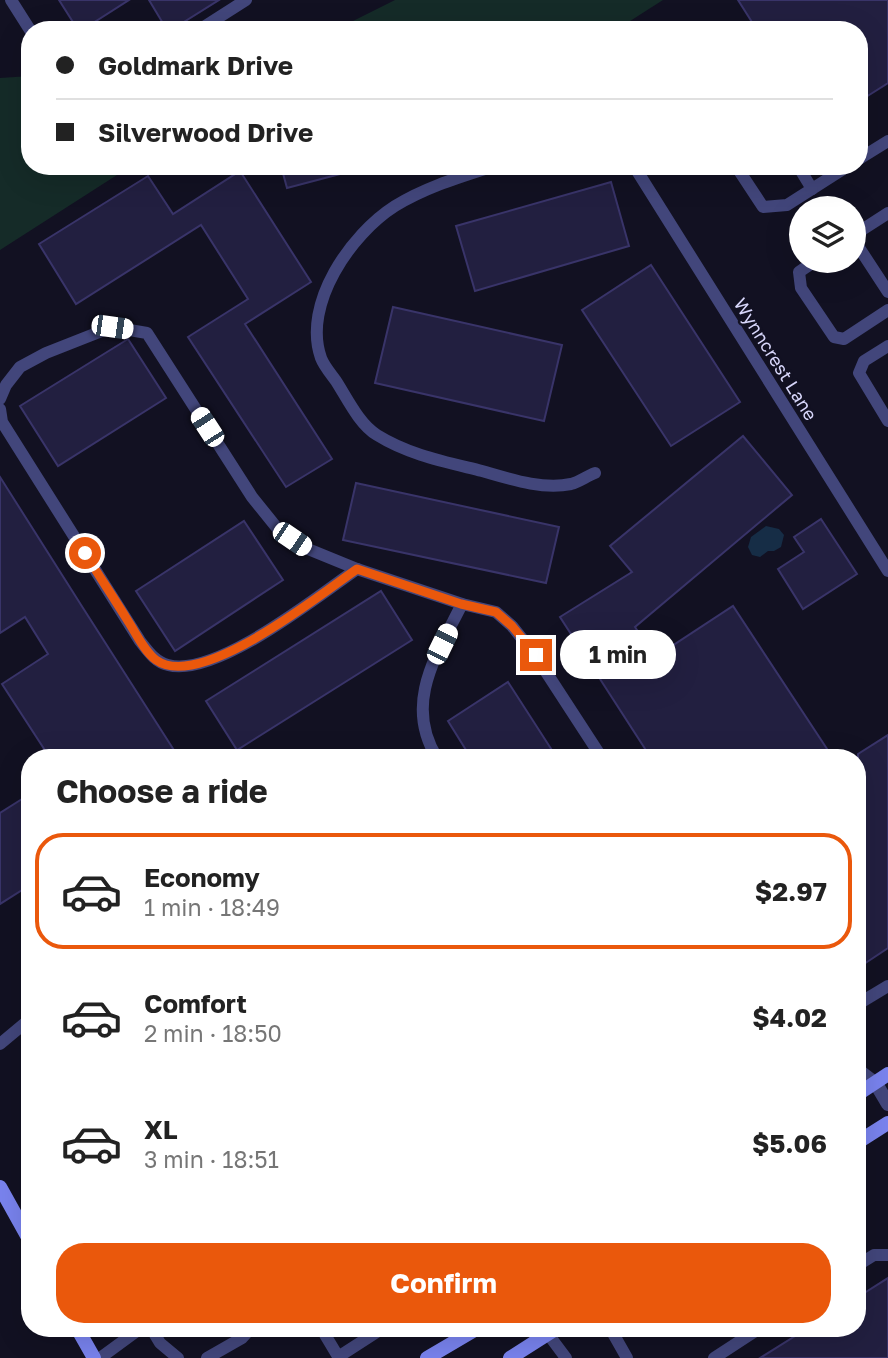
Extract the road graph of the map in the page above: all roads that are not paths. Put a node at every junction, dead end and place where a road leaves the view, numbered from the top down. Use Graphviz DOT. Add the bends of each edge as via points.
graph roads {
  1 [pos="11,0"];
  2 [pos="246,0"];
  3 [pos="24,21"];
  4 [pos="213,21"];
  5 [pos="888,141"];
  6 [pos="868,153"];
  7 [pos="467,175"];
  8 [pos="640,175"];
  9 [pos="742,175"];
  10 [pos="803,175"];
  11 [pos="834,175"];
  12 [pos="812,189"];
  13 [pos="888,213"];
  14 [pos="866,229"];
  15 [pos="866,256"];
  16 [pos="799,273"];
  17 [pos="888,292"];
  18 [pos="888,310"];
  19 [pos="888,346"];
  20 [pos="0,399"];
  21 [pos="0,410"];
  22 [pos="888,421"];
  23 [pos="594,473"];
  24 [pos="357,569"];
  25 [pos="888,570"];
  26 [pos="461,604"];
  27 [pos="434,749"];
  28 [pos="597,749"];
  29 [pos="888,986"];
  30 [pos="866,999"];
  31 [pos="21,1026"];
  32 [pos="0,1044"];
  33 [pos="888,1074"];
  34 [pos="866,1075"];
  35 [pos="875,1082"];
  36 [pos="866,1088"];
  37 [pos="888,1104"];
  38 [pos="888,1123"];
  39 [pos="866,1137"];
  40 [pos="0,1187"];
  41 [pos="21,1225"];
  42 [pos="888,1255"];
  43 [pos="866,1260"];
  44 [pos="82,1337"];
  45 [pos="129,1337"];
  46 [pos="156,1337"];
  47 [pos="243,1337"];
  48 [pos="327,1337"];
  49 [pos="369,1337"];
  50 [pos="463,1337"];
  51 [pos="540,1337"];
  52 [pos="554,1337"];
  53 [pos="615,1337"];
  54 [pos="746,1337"];
  55 [pos="339,1357"];
  56 [pos="94,1358"];
  57 [pos="100,1358"];
  58 [pos="178,1358"];
  59 [pos="207,1358"];
  60 [pos="427,1358"];
  61 [pos="510,1358"];
  62 [pos="566,1358"];
  63 [pos="628,1358"];
  64 [pos="714,1358"];
  1 -- 3 [label="lane"];
  2 -- 4 [label="lane"];
  5 -- 6 [label="lane"];
  7 -- 23 [label="lane" via="395,206 368,227 339,263 323,298 317,327 321,359 374,433 408,452 553,485 573,483"];
  8 -- 25 [label="lane, Wynncrest Lane"];
  9 -- 12 [label="lane" via="763,207 787,205"];
  10 -- 12 [label="lane"];
  11 -- 12 [label="lane"];
  13 -- 14 [label="lane"];
  15 -- 17 [label="lane"];
  16 -- 18 [label="lane" via="801,288 834,337 844,339"];
  19 -- 22 [label="lane" via="864,361 859,373"];
  20 -- 24 [label="lane" via="20,367 46,353 112,327 147,333 252,497 277,528 308,549"];
  21 -- 24 [label="lane" via="2,422 156,660 170,666 200,664 251,643"];
  24 -- 26 [label="lane"];
  26 -- 27 [label="lane" via="422,696 422,718"];
  26 -- 28 [label="lane" via="496,612 512,626"];
  29 -- 30 [label="lane"];
  31 -- 32 [label="lane"];
  33 -- 35 [label="street"];
  34 -- 35 [label="lane"];
  35 -- 36 [label="street"];
  35 -- 37 [label="street"];
  38 -- 39 [label="street"];
  40 -- 41 [label="street"];
  42 -- 43 [label="lane"];
  44 -- 56 [label="street"];
  45 -- 57 [label="lane"];
  46 -- 58 [label="lane"];
  47 -- 59 [label="lane"];
  48 -- 55 [label="lane"];
  49 -- 55 [label="lane"];
  50 -- 60 [label="street"];
  51 -- 61 [label="street"];
  52 -- 62 [label="lane"];
  53 -- 63 [label="lane"];
  54 -- 64 [label="lane"];
}
